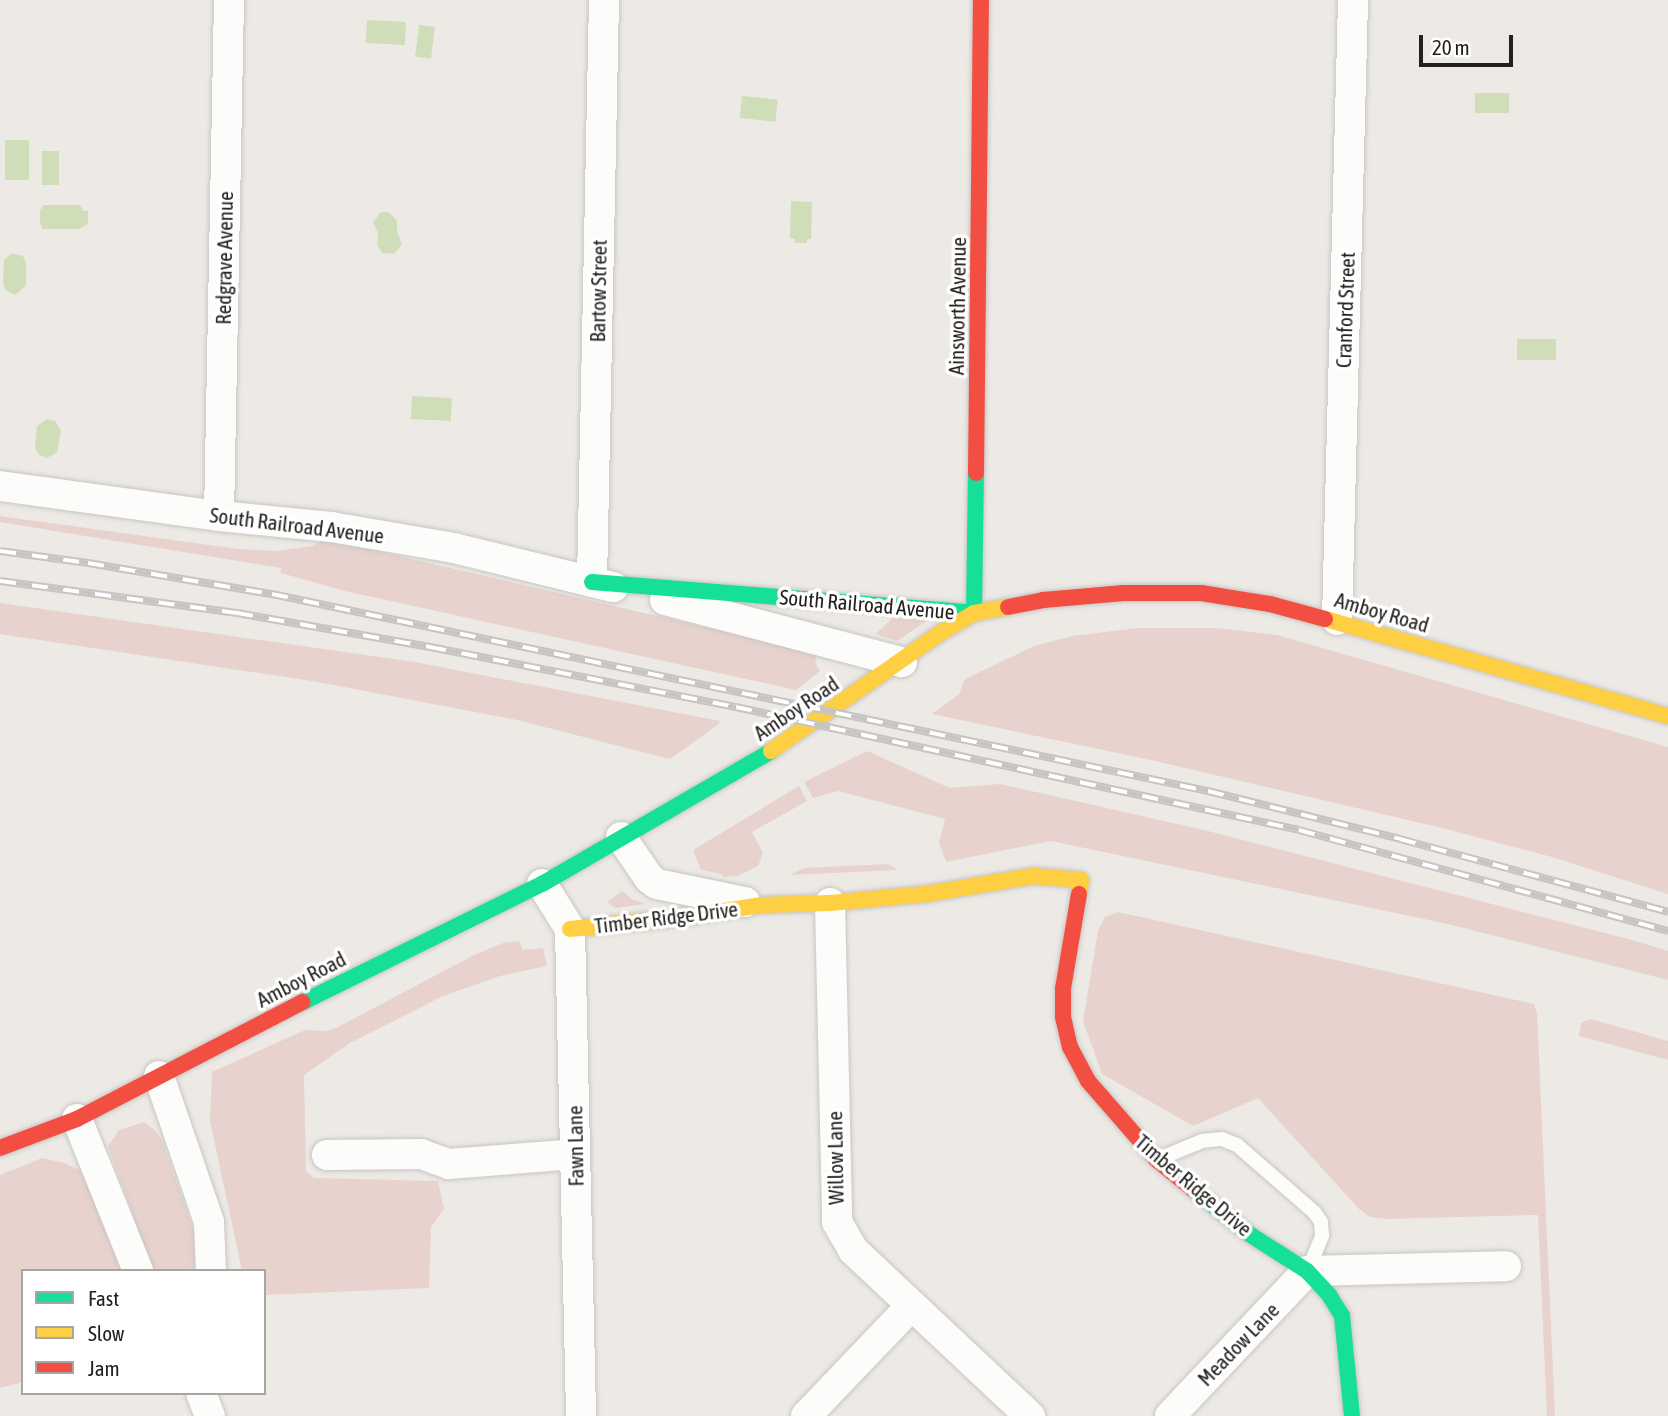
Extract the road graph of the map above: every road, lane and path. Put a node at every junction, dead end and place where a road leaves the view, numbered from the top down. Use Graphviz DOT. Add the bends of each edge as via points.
graph roads {
  1 [pos="229,0"];
  2 [pos="604,0"];
  3 [pos="981,0"];
  4 [pos="1353,0"];
  5 [pos="0,486"];
  6 [pos="219,516"];
  7 [pos="592,582"];
  8 [pos="974,613"];
  9 [pos="1337,620"];
  10 [pos="902,662"];
  11 [pos="1668,716"];
  12 [pos="621,837"];
  13 [pos="542,884"];
  14 [pos="830,904"];
  15 [pos="762,905"];
  16 [pos="570,929"];
  17 [pos="159,1076"];
  18 [pos="77,1119"];
  19 [pos="0,1148"];
  20 [pos="575,1154"];
  21 [pos="327,1155"];
  22 [pos="1157,1160"];
  23 [pos="1506,1266"];
  24 [pos="137,1269"];
  25 [pos="211,1269"];
  26 [pos="1307,1271"];
  27 [pos="912,1305"];
  28 [pos="202,1395"];
  29 [pos="210,1416"];
  30 [pos="581,1416"];
  31 [pos="806,1416"];
  32 [pos="1030,1416"];
  33 [pos="1170,1416"];
  34 [pos="1352,1416"];
  1 -- 6 [label="street, Redgrave Avenue"];
  2 -- 7 [label="street, Bartow Street"];
  3 -- 8 [label="street, Ainsworth Avenue"];
  4 -- 9 [label="street, Cranford Street"];
  5 -- 6 [label="street, South Railroad Avenue"];
  6 -- 7 [label="street, South Railroad Avenue" via="331,527 454,548"];
  7 -- 8 [label="street, South Railroad Avenue"];
  7 -- 10 [label="street, South Railroad Avenue"];
  8 -- 9 [label="street, Amboy Road" via="1043,600 1201,593"];
  8 -- 10 [label="street, Amboy Road"];
  9 -- 11 [label="street, Amboy Road"];
  10 -- 12 [label="street, Amboy Road" via="765,755"];
  12 -- 13 [label="street, Amboy Road"];
  12 -- 15 [label="street, Timber Ridge Drive" via="657,884"];
  13 -- 16 [label="street"];
  13 -- 17 [label="street, Amboy Road"];
  14 -- 15 [label="street, Timber Ridge Drive"];
  14 -- 22 [label="street, Timber Ridge Drive" via="1034,876 1081,880 1063,989 1070,1047 1088,1081"];
  14 -- 27 [label="street, Willow Lane" via="837,1222 853,1250"];
  15 -- 16 [label="street, Timber Ridge Drive"];
  16 -- 20 [label="street, Fawn Lane"];
  17 -- 18 [label="street, Amboy Road"];
  17 -- 25 [label="street" via="209,1222"];
  18 -- 19 [label="street, Amboy Road"];
  18 -- 24 [label="street"];
  20 -- 21 [label="street" via="449,1164 421,1154"];
  20 -- 30 [label="street, Fawn Lane"];
  22 -- 26 [label="street, Timber Ridge Drive" via="1246,1232"];
  22 -- 26 [label="lane" via="1202,1141 1222,1139 1237,1145 1321,1222 1322,1237"];
  23 -- 26 [label="street"];
  26 -- 33 [label="street, Meadow Lane"];
  26 -- 34 [label="street, Timber Ridge Drive" via="1342,1316"];
  27 -- 31 [label="street"];
  27 -- 32 [label="street, Willow Lane"];
  28 -- 29 [label="street"];
}
